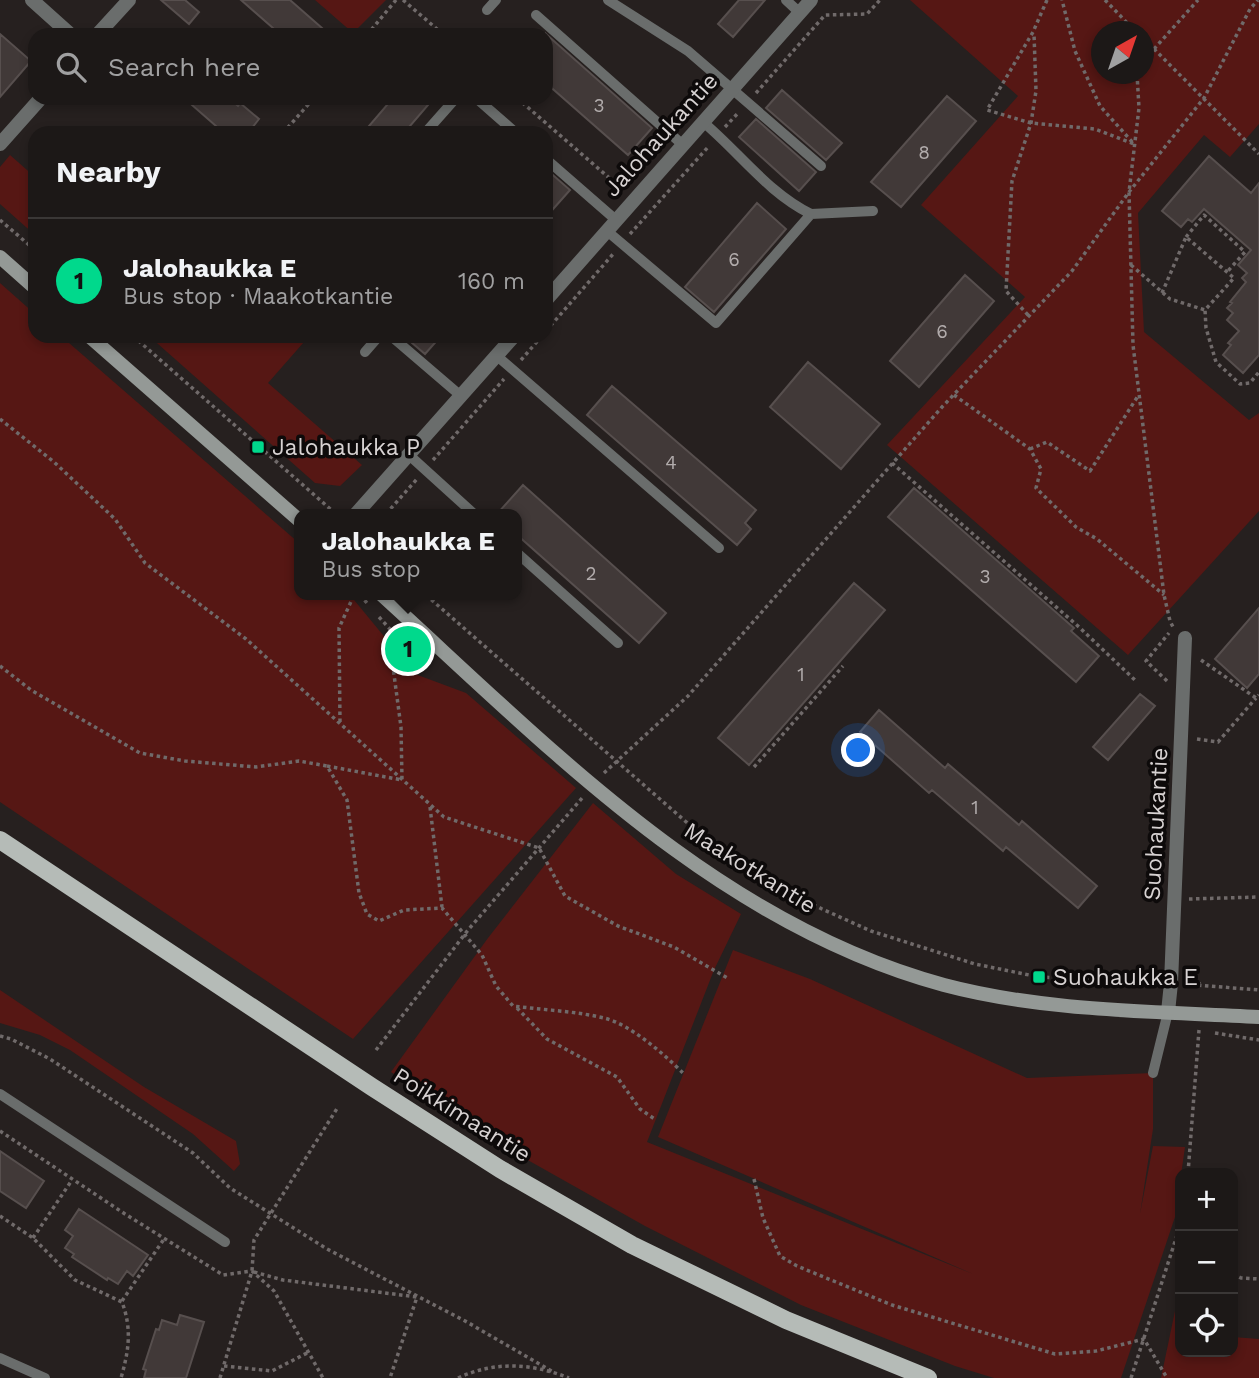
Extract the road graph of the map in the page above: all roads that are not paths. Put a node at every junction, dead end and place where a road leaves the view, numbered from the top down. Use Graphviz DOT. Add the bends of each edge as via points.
graph roads {
  1 [pos="32,0"];
  2 [pos="129,0"];
  3 [pos="496,0"];
  4 [pos="608,0"];
  5 [pos="786,0"];
  6 [pos="811,0"];
  7 [pos="486,10"];
  8 [pos="800,13"];
  9 [pos="536,15"];
  10 [pos="63,28"];
  11 [pos="103,28"];
  12 [pos="551,28"];
  13 [pos="553,30"];
  14 [pos="733,88"];
  15 [pos="35,105"];
  16 [pos="450,105"];
  17 [pos="485,105"];
  18 [pos="703,122"];
  19 [pos="431,126"];
  20 [pos="508,126"];
  21 [pos="0,144"];
  22 [pos="683,145"];
  23 [pos="553,166"];
  24 [pos="821,166"];
  25 [pos="873,211"];
  26 [pos="811,214"];
  27 [pos="612,225"];
  28 [pos="0,257"];
  29 [pos="28,282"];
  30 [pos="553,292"];
  31 [pos="97,343"];
  32 [pos="373,343"];
  33 [pos="399,343"];
  34 [pos="508,343"];
  35 [pos="365,352"];
  36 [pos="497,356"];
  37 [pos="461,396"];
  38 [pos="409,455"];
  39 [pos="360,509"];
  40 [pos="468,509"];
  41 [pos="294,517"];
  42 [pos="719,548"];
  43 [pos="522,557"];
  44 [pos="387,600"];
  45 [pos="1185,638"];
  46 [pos="618,643"];
  47 [pos="0,840"];
  48 [pos="1167,1012"];
  49 [pos="1259,1017"];
  50 [pos="1153,1073"];
  51 [pos="0,1094"];
  52 [pos="225,1242"];
  53 [pos="0,1357"];
  54 [pos="45,1378"];
  55 [pos="929,1378"];
  1 -- 10 [label="street"];
  2 -- 11 [label="street"];
  3 -- 7 [label="lane"];
  4 -- 14 [label="lane" via="688,51"];
  5 -- 8 [label="lane"];
  6 -- 8 [label="street, Jalohaukantie"];
  8 -- 14 [label="street, Jalohaukantie"];
  9 -- 12 [label="lane"];
  13 -- 22 [label="lane"];
  14 -- 18 [label="street, Jalohaukantie"];
  14 -- 24 [label="lane"];
  15 -- 21 [label="street"];
  16 -- 19 [label="lane"];
  17 -- 20 [label="lane"];
  18 -- 22 [label="street, Jalohaukantie"];
  18 -- 26 [label="lane" via="777,191"];
  22 -- 27 [label="street, Jalohaukantie"];
  23 -- 27 [label="lane"];
  25 -- 26 [label="lane"];
  26 -- 27 [label="lane" via="716,323 622,244"];
  27 -- 30 [label="street, Jalohaukantie"];
  28 -- 29 [label="street"];
  31 -- 41 [label="street"];
  32 -- 35 [label="lane"];
  33 -- 37 [label="lane"];
  34 -- 36 [label="street"];
  36 -- 37 [label="street"];
  36 -- 42 [label="lane"];
  37 -- 38 [label="street"];
  38 -- 39 [label="street"];
  38 -- 40 [label="lane"];
  43 -- 46 [label="lane"];
  44 -- 48 [label="street, Maakotkantie" via="592,786 772,915 867,960 945,985 1031,1002"];
  45 -- 48 [label="street, Suohaukantie"];
  47 -- 55 [label="main road, Poikkimaantie" via="512,1176 632,1245 762,1309"];
  48 -- 49 [label="street, Maakotkantie"];
  48 -- 50 [label="lane"];
  51 -- 52 [label="lane"];
  53 -- 54 [label="lane"];
}
